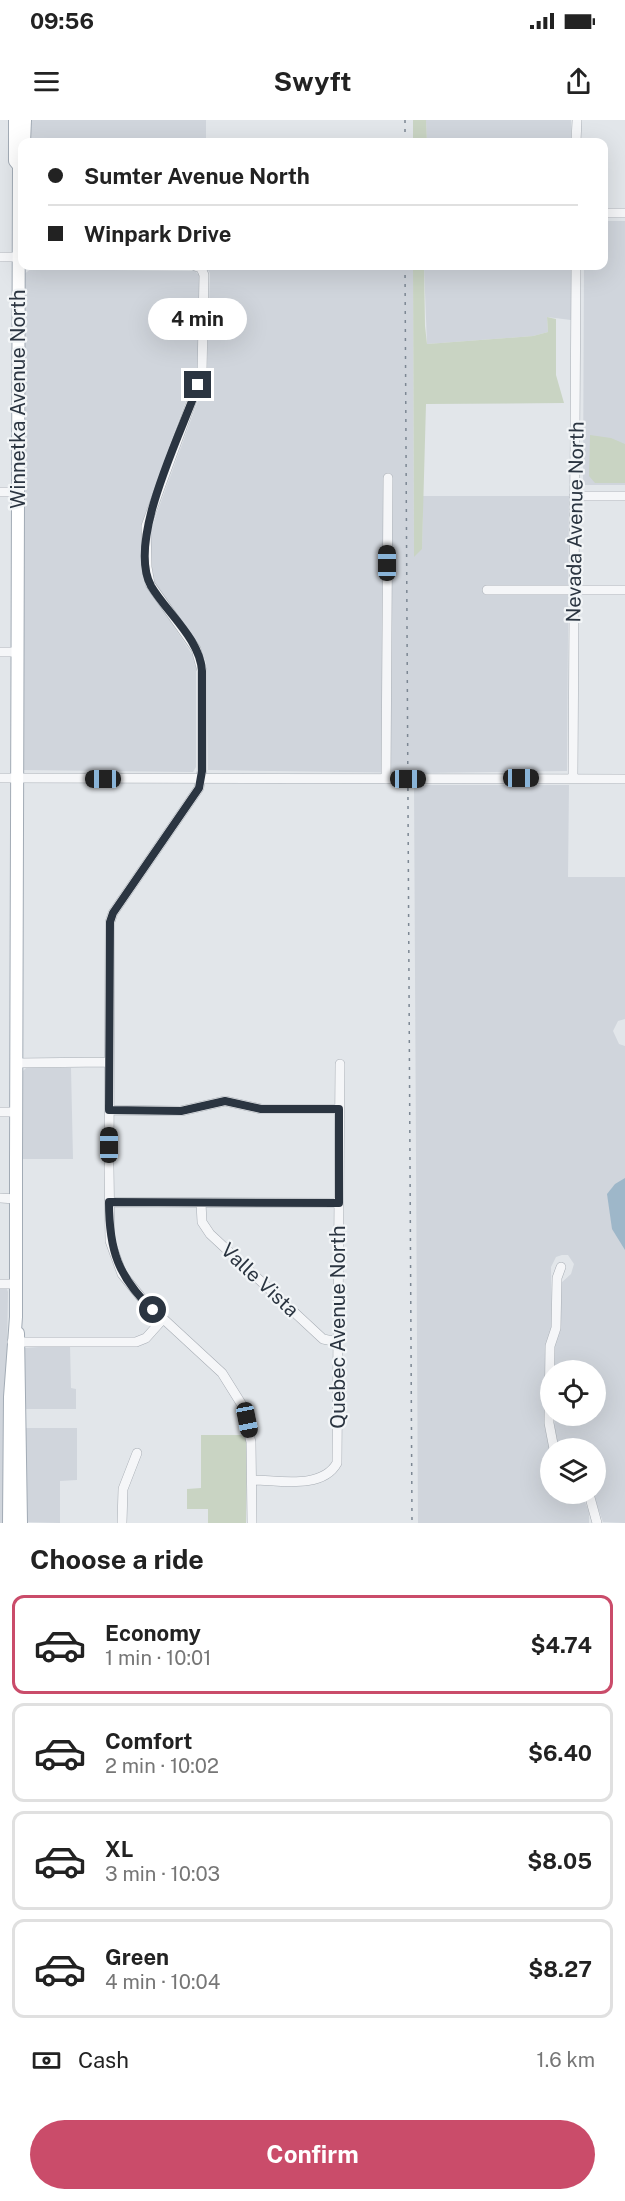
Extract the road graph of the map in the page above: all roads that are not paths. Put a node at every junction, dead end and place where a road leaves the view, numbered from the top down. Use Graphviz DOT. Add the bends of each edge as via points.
graph roads {
  1 [pos="15,120"];
  2 [pos="25,120"];
  3 [pos="577,120"];
  4 [pos="24,138"];
  5 [pos="576,138"];
  6 [pos="18,162"];
  7 [pos="608,213"];
  8 [pos="625,213"];
  9 [pos="0,257"];
  10 [pos="18,262"];
  11 [pos="20,270"];
  12 [pos="202,270"];
  13 [pos="576,270"];
  14 [pos="388,478"];
  15 [pos="0,492"];
  16 [pos="17,492"];
  17 [pos="574,496"];
  18 [pos="625,496"];
  19 [pos="487,590"];
  20 [pos="574,590"];
  21 [pos="625,590"];
  22 [pos="0,652"];
  23 [pos="16,652"];
  24 [pos="0,777"];
  25 [pos="16,778"];
  26 [pos="201,779"];
  27 [pos="386,779"];
  28 [pos="573,779"];
  29 [pos="625,780"];
  30 [pos="16,1062"];
  31 [pos="109,1062"];
  32 [pos="340,1064"];
  33 [pos="339,1109"];
  34 [pos="109,1110"];
  35 [pos="0,1112"];
  36 [pos="16,1112"];
  37 [pos="0,1198"];
  38 [pos="16,1199"];
  39 [pos="109,1202"];
  40 [pos="201,1203"];
  41 [pos="339,1203"];
  42 [pos="561,1267"];
  43 [pos="0,1284"];
  44 [pos="15,1284"];
  45 [pos="163,1319"];
  46 [pos="16,1342"];
  47 [pos="338,1342"];
  48 [pos="552,1438"];
  49 [pos="137,1453"];
  50 [pos="252,1480"];
  51 [pos="592,1504"];
  52 [pos="9,1523"];
  53 [pos="21,1523"];
  54 [pos="122,1523"];
  55 [pos="252,1523"];
  56 [pos="597,1523"];
  1 -- 6 [label="main road, Winnetka Avenue North"];
  2 -- 4 [label="main road"];
  3 -- 5 [label="street"];
  7 -- 8 [label="street"];
  9 -- 10 [label="street"];
  11 -- 16 [label="main road, Winnetka Avenue North"];
  12 -- 26 [label="street" via="202,373 149,516 147,567 150,584 196,649 202,664"];
  13 -- 17 [label="street, Nevada Avenue North"];
  14 -- 27 [label="street"];
  15 -- 16 [label="street"];
  16 -- 23 [label="main road, Winnetka Avenue North"];
  17 -- 18 [label="street"];
  17 -- 20 [label="street, Nevada Avenue North"];
  19 -- 20 [label="street"];
  20 -- 21 [label="street"];
  20 -- 28 [label="street, Nevada Avenue North"];
  22 -- 23 [label="street"];
  23 -- 25 [label="main road, Winnetka Avenue North"];
  24 -- 25 [label="street"];
  25 -- 26 [label="street"];
  25 -- 30 [label="main road, Winnetka Avenue North"];
  26 -- 27 [label="street"];
  26 -- 31 [label="street" via="199,788 110,922"];
  27 -- 28 [label="street"];
  28 -- 29 [label="street"];
  30 -- 31 [label="street"];
  30 -- 36 [label="main road, Winnetka Avenue North"];
  31 -- 34 [label="street"];
  32 -- 33 [label="street, Quebec Avenue North"];
  33 -- 34 [label="street" via="261,1109 225,1101 181,1111"];
  33 -- 41 [label="street, Quebec Avenue North"];
  34 -- 39 [label="street"];
  35 -- 36 [label="street"];
  36 -- 38 [label="main road, Winnetka Avenue North"];
  37 -- 38 [label="street"];
  38 -- 44 [label="main road, Winnetka Avenue North"];
  39 -- 40 [label="street"];
  39 -- 45 [label="street" via="110,1241 122,1274"];
  40 -- 41 [label="street"];
  40 -- 47 [label="street, Valle Vista" via="202,1222 210,1234 323,1339"];
  41 -- 47 [label="street, Quebec Avenue North"];
  42 -- 48 [label="street" via="557,1278 556,1328 550,1346"];
  43 -- 44 [label="street"];
  44 -- 46 [label="main road, Winnetka Avenue North"];
  45 -- 46 [label="street" via="146,1338 136,1342"];
  45 -- 50 [label="street" via="222,1373 235,1391 249,1427"];
  46 -- 52 [label="main road, Winnetka Avenue North"];
  46 -- 53 [label="main road, Winnetka Avenue North"];
  47 -- 50 [label="street, Quebec Avenue North" via="338,1454 333,1470 313,1480"];
  49 -- 54 [label="street" via="123,1489"];
  50 -- 55 [label="street"];
  51 -- 56 [label="street"];
}
